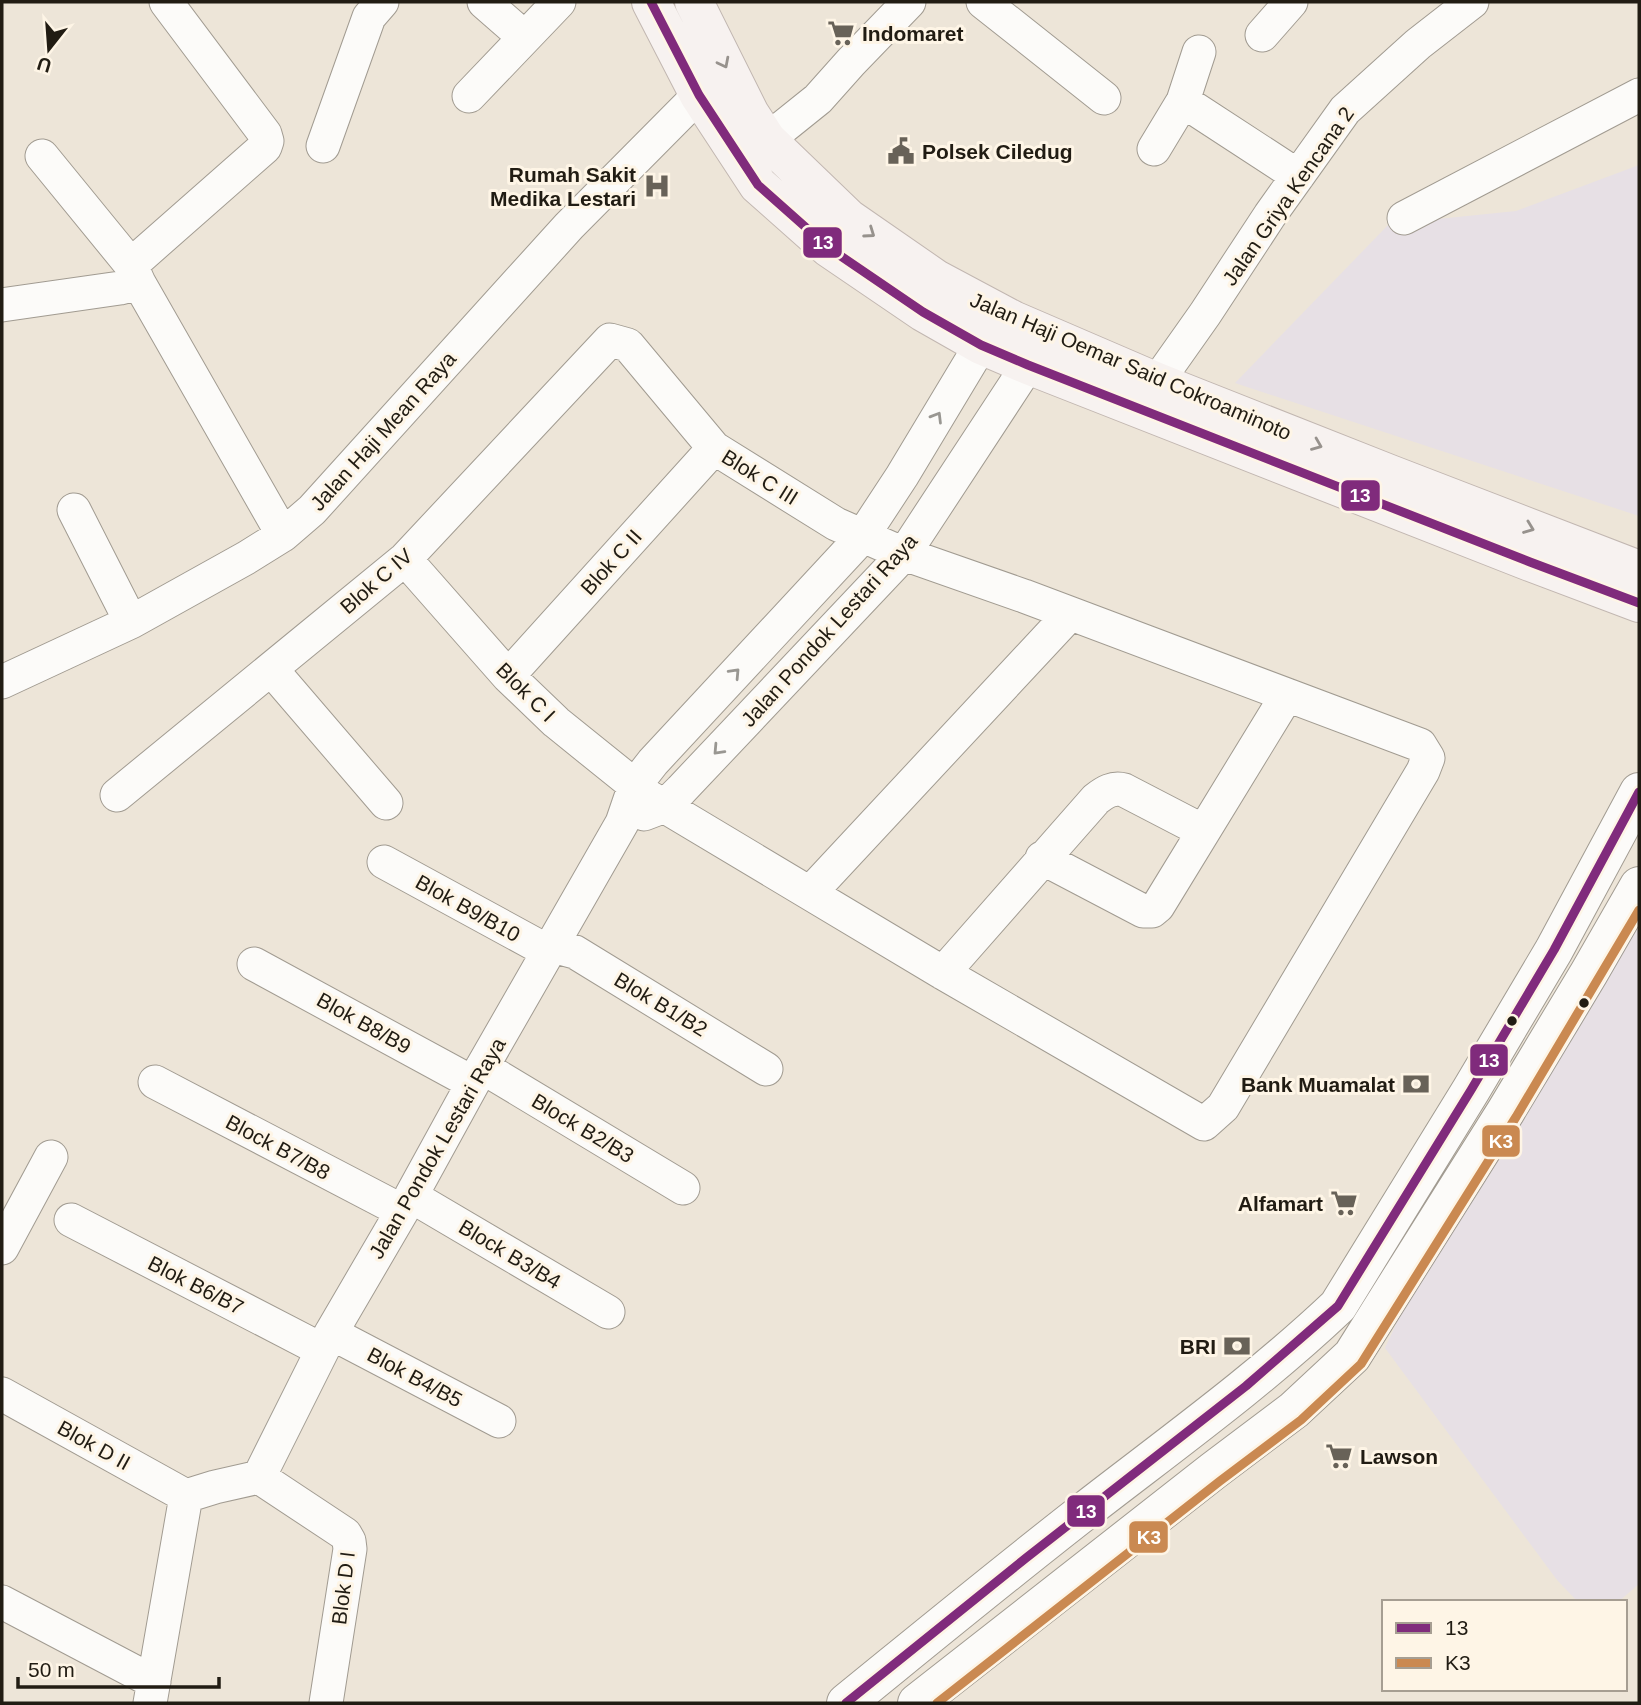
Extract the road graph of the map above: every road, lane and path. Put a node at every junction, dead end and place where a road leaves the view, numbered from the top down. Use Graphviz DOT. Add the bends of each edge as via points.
graph roads {
  1 [pos="166,2"];
  2 [pos="382,2"];
  3 [pos="484,2"];
  4 [pos="559,2"];
  5 [pos="651,2"];
  6 [pos="694,2"];
  7 [pos="909,2"];
  8 [pos="983,2"];
  9 [pos="1291,2"];
  10 [pos="1467,3"];
  11 [pos="1262,34"];
  12 [pos="524,37"];
  13 [pos="1199,52"];
  14 [pos="699,95"];
  15 [pos="1639,95"];
  16 [pos="469,96"];
  17 [pos="1104,98"];
  18 [pos="1183,102"];
  19 [pos="767,141"];
  20 [pos="323,146"];
  21 [pos="1154,149"];
  22 [pos="42,156"];
  23 [pos="1298,176"];
  24 [pos="1404,218"];
  25 [pos="135,274"];
  26 [pos="2,305"];
  27 [pos="1000,313"];
  28 [pos="610,340"];
  29 [pos="981,345"];
  30 [pos="1039,350"];
  31 [pos="1157,382"];
  32 [pos="714,448"];
  33 [pos="74,510"];
  34 [pos="283,535"];
  35 [pos="862,537"];
  36 [pos="904,554"];
  37 [pos="405,559"];
  38 [pos="1639,570"];
  39 [pos="1639,603"];
  40 [pos="1069,615"];
  41 [pos="131,622"];
  42 [pos="271,669"];
  43 [pos="508,676"];
  44 [pos="2,682"];
  45 [pos="1287,695"];
  46 [pos="635,785"];
  47 [pos="1639,792"];
  48 [pos="117,795"];
  49 [pos="386,803"];
  50 [pos="665,806"];
  51 [pos="622,823"];
  52 [pos="1203,831"];
  53 [pos="1042,858"];
  54 [pos="384,862"];
  55 [pos="1639,886"];
  56 [pos="810,893"];
  57 [pos="553,946"];
  58 [pos="1554,950"];
  59 [pos="254,964"];
  60 [pos="943,973"];
  61 [pos="1589,973"];
  62 [pos="766,1069"];
  63 [pos="477,1075"];
  64 [pos="155,1082"];
  65 [pos="51,1157"];
  66 [pos="683,1188"];
  67 [pos="406,1203"];
  68 [pos="71,1220"];
  69 [pos="2,1248"];
  70 [pos="608,1312"];
  71 [pos="326,1342"];
  72 [pos="2,1394"];
  73 [pos="499,1421"];
  74 [pos="259,1477"];
  75 [pos="186,1496"];
  76 [pos="2,1602"];
  77 [pos="152,1692"];
  78 [pos="327,1703"];
  79 [pos="846,1703"];
  80 [pos="917,1703"];
  1 -- 25 [label="street" via="267,141"];
  2 -- 20 [label="street" via="369,17"];
  3 -- 12 [label="street"];
  4 -- 12 [label="street"];
  5 -- 14 [label="main road, Jalan Haji Oemar Said Cokroaminoto"];
  6 -- 19 [label="main road, Jalan Haji Oemar Said Cokroaminoto, one-way"];
  7 -- 19 [label="street" via="818,99"];
  8 -- 17 [label="street"];
  9 -- 11 [label="street"];
  10 -- 23 [label="street, Jalan Griya Kencana 2" via="1345,110"];
  12 -- 16 [label="street"];
  13 -- 18 [label="street"];
  14 -- 29 [label="main road, Jalan Haji Oemar Said Cokroaminoto" via="758,185 829,248"];
  14 -- 34 [label="street, Jalan Haji Mean Raya" via="569,226 312,510"];
  15 -- 24 [label="street"];
  18 -- 21 [label="street"];
  18 -- 23 [label="street"];
  19 -- 27 [label="main road, Jalan Haji Oemar Said Cokroaminoto, one-way" via="849,218 936,279"];
  22 -- 25 [label="street"];
  23 -- 31 [label="street, Jalan Griya Kencana 2"];
  25 -- 26 [label="street" via="120,288"];
  25 -- 34 [label="street"];
  27 -- 29 [label="street, Jalan Pondok Lestari Raya"];
  27 -- 30 [label="main road, Jalan Haji Oemar Said Cokroaminoto"];
  28 -- 32 [label="street, Blok C III" via="628,345"];
  28 -- 37 [label="street, Blok C IV"];
  29 -- 30 [label="main road, Jalan Haji Oemar Said Cokroaminoto"];
  35 -- 29 [label="street, Jalan Pondok Lestari Raya, one-way"];
  30 -- 31 [label="main road, Jalan Haji Oemar Said Cokroaminoto"];
  30 -- 36 [label="street, Jalan Pondok Lestari Raya"];
  30 -- 39 [label="main road, Jalan Haji Oemar Said Cokroaminoto" via="1517,557"];
  31 -- 38 [label="main road, Jalan Haji Oemar Said Cokroaminoto, one-way"];
  32 -- 35 [label="street, Blok C III"];
  32 -- 43 [label="street, Blok C II"];
  33 -- 41 [label="street"];
  34 -- 41 [label="street, Jalan Haji Mean Raya"];
  35 -- 36 [label="street, Blok C III"];
  46 -- 35 [label="street, Jalan Pondok Lestari Raya, one-way"];
  36 -- 40 [label="street, Blok C III"];
  36 -- 50 [label="street, Jalan Pondok Lestari Raya, one-way"];
  37 -- 42 [label="street, Blok C IV"];
  37 -- 43 [label="street, Blok C I"];
  40 -- 45 [label="street, Blok C III"];
  40 -- 56 [label="street"];
  41 -- 44 [label="street, Jalan Haji Mean Raya"];
  42 -- 48 [label="street, Blok C IV"];
  42 -- 49 [label="street"];
  43 -- 46 [label="street, Blok C I" via="556,722"];
  45 -- 52 [label="street"];
  45 -- 60 [label="street, Blok C I" via="1420,745 1428,758 1223,1107 1204,1124"];
  46 -- 50 [label="street, Blok C I"];
  46 -- 51 [label="street, Jalan Pondok Lestari Raya"];
  47 -- 58 [label="street"];
  50 -- 51 [label="street, Jalan Pondok Lestari Raya"];
  50 -- 56 [label="street, Blok C I"];
  51 -- 57 [label="street, Jalan Pondok Lestari Raya"];
  52 -- 53 [label="street" via="1117,788 1096,799"];
  52 -- 53 [label="street" via="1152,911 1143,911"];
  53 -- 60 [label="street"];
  54 -- 57 [label="street, Blok B9/B10" via="540,947"];
  55 -- 61 [label="street"];
  56 -- 60 [label="street, Blok C I"];
  57 -- 62 [label="street, Blok B1/B2" via="575,952"];
  57 -- 63 [label="street, Jalan Pondok Lestari Raya"];
  58 -- 61 [label="street"];
  58 -- 79 [label="street" via="1338,1306 1214,1411"];
  59 -- 63 [label="street, Blok B8/B9"];
  61 -- 80 [label="street" via="1352,1356 1294,1410"];
  63 -- 66 [label="street, Block B2/B3"];
  63 -- 67 [label="street, Jalan Pondok Lestari Raya"];
  64 -- 67 [label="street, Block B7/B8"];
  65 -- 69 [label="street"];
  67 -- 70 [label="street, Block B3/B4"];
  67 -- 71 [label="street, Jalan Pondok Lestari Raya"];
  68 -- 71 [label="street, Blok B6/B7"];
  71 -- 73 [label="street, Blok B4/B5"];
  71 -- 74 [label="street, Jalan Pondok Lestari Raya"];
  72 -- 75 [label="street, Blok D II"];
  74 -- 75 [label="street"];
  74 -- 78 [label="street, Blok D I" via="349,1541"];
  75 -- 77 [label="street"];
  76 -- 77 [label="street"];
}
